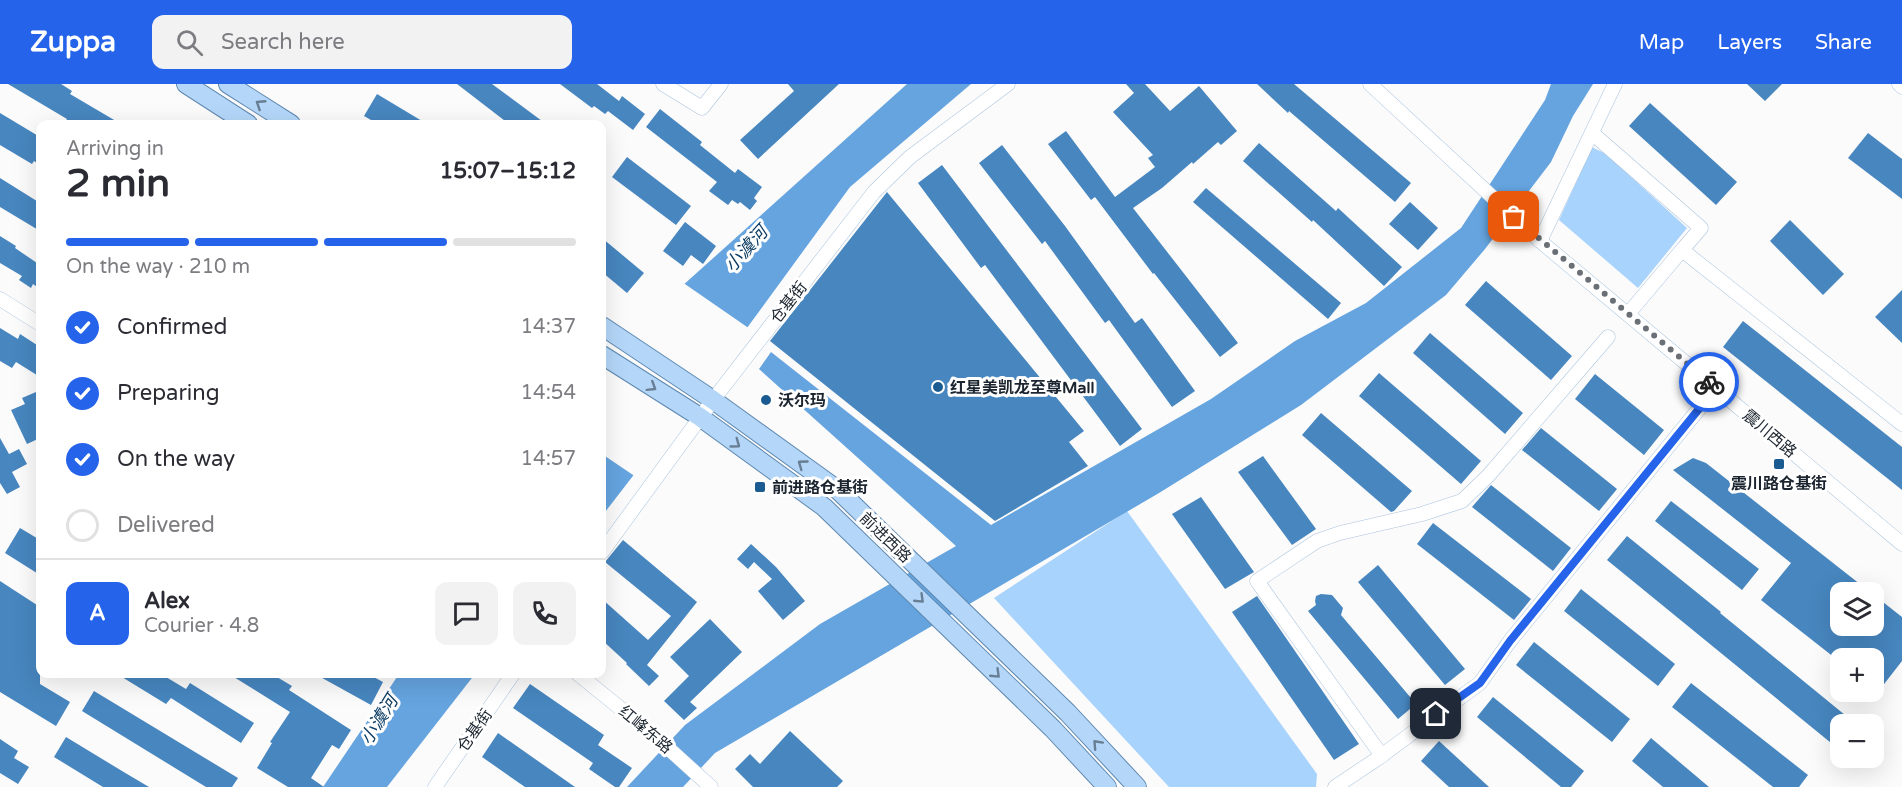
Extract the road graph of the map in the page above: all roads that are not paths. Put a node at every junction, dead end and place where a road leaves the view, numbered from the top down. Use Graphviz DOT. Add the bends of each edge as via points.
graph roads {
  1 [pos="186,84"];
  2 [pos="228,84"];
  3 [pos="663,84"];
  4 [pos="721,84"];
  5 [pos="1008,84"];
  6 [pos="1370,84"];
  7 [pos="1615,84"];
  8 [pos="242,120"];
  9 [pos="285,120"];
  10 [pos="1592,133"];
  11 [pos="1540,241"];
  12 [pos="1682,250"];
  13 [pos="0,298"];
  14 [pos="1628,314"];
  15 [pos="36,321"];
  16 [pos="606,329"];
  17 [pos="1608,337"];
  18 [pos="608,360"];
  19 [pos="1716,388"];
  20 [pos="708,396"];
  21 [pos="694,414"];
  22 [pos="1902,424"];
  23 [pos="1902,544"];
  24 [pos="606,546"];
  25 [pos="510,678"];
  26 [pos="583,678"];
  27 [pos="1382,756"];
  28 [pos="709,785"];
  29 [pos="435,787"];
  30 [pos="1107,787"];
  31 [pos="1137,787"];
  32 [pos="1335,787"];
  1 -- 8 [label="main road"];
  9 -- 2 [label="main road, one-way"];
  3 -- 4 [label="street" via="702,108"];
  5 -- 20 [label="street, 仓基街" via="909,157 874,192"];
  6 -- 11 [label="street, 震川西路"];
  7 -- 10 [label="street"];
  10 -- 11 [label="street"];
  10 -- 12 [label="street" via="1701,228"];
  11 -- 14 [label="street, 震川西路"];
  12 -- 14 [label="street"];
  12 -- 22 [label="street"];
  13 -- 15 [label="street"];
  14 -- 19 [label="street, 震川西路"];
  16 -- 20 [label="main road, 前进西路"];
  17 -- 27 [label="street" via="1462,501 1317,541 1257,581"];
  18 -- 21 [label="main road, 前进西路, one-way"];
  19 -- 23 [label="street, 震川西路"];
  19 -- 27 [label="street" via="1480,683"];
  20 -- 21 [label="street, 仓基街"];
  31 -- 20 [label="main road, 前进西路, one-way" via="1068,713 838,490"];
  21 -- 24 [label="street, 仓基街"];
  21 -- 30 [label="main road, 前进西路, one-way" via="824,507 1053,729"];
  25 -- 29 [label="street, 仓基街"];
  26 -- 28 [label="street, 红峰东路"];
  27 -- 32 [label="street"];
}
